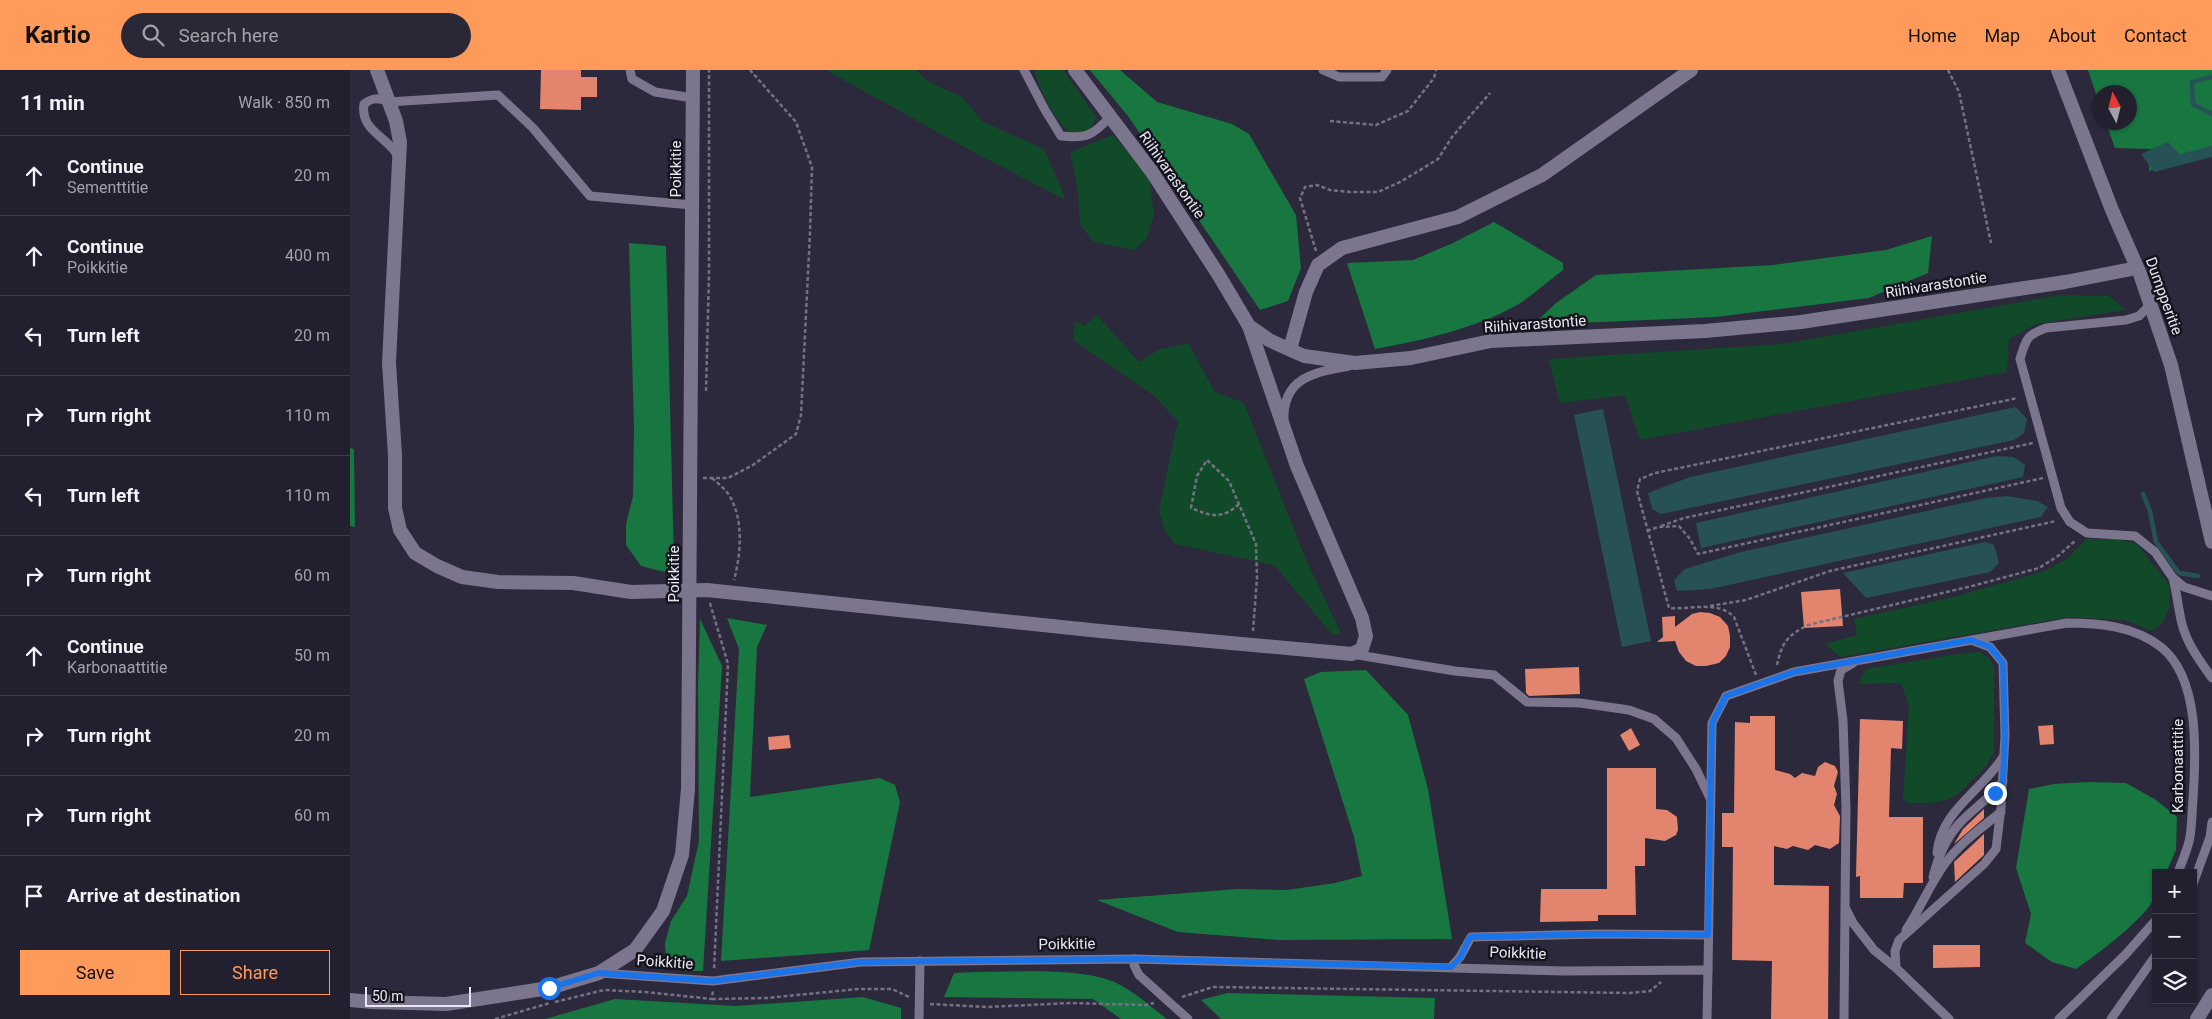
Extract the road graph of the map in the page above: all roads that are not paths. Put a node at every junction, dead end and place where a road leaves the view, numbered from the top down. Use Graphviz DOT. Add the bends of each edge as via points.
graph roads {
  1 [pos="377,70"];
  2 [pos="630,70"];
  3 [pos="694,70"];
  4 [pos="1024,70"];
  5 [pos="1075,70"];
  6 [pos="1323,70"];
  7 [pos="1388,70"];
  8 [pos="1690,70"];
  9 [pos="2058,70"];
  10 [pos="693,98"];
  11 [pos="389,102"];
  12 [pos="1110,117"];
  13 [pos="400,161"];
  14 [pos="692,205"];
  15 [pos="2137,268"];
  16 [pos="2150,304"];
  17 [pos="1249,326"];
  18 [pos="1290,349"];
  19 [pos="1376,361"];
  20 [pos="1285,433"];
  21 [pos="2212,542"];
  22 [pos="2173,578"];
  23 [pos="690,589"];
  24 [pos="2212,596"];
  25 [pos="1971,640"];
  26 [pos="1352,654"];
  27 [pos="1858,660"];
  28 [pos="2212,678"];
  29 [pos="2004,756"];
  30 [pos="2003,781"];
  31 [pos="1711,801"];
  32 [pos="2001,812"];
  33 [pos="2212,822"];
  34 [pos="1936,864"];
  35 [pos="2179,869"];
  36 [pos="2197,873"];
  37 [pos="1930,889"];
  38 [pos="1845,907"];
  39 [pos="2152,925"];
  40 [pos="1708,935"];
  41 [pos="1898,940"];
  42 [pos="1135,959"];
  43 [pos="2153,959"];
  44 [pos="920,961"];
  45 [pos="1451,967"];
  46 [pos="1896,968"];
  47 [pos="1708,970"];
  48 [pos="599,973"];
  49 [pos="2212,995"];
  50 [pos="350,1000"];
  51 [pos="919,1019"];
  52 [pos="1188,1019"];
  53 [pos="1707,1019"];
  54 [pos="1844,1019"];
  55 [pos="1949,1019"];
  56 [pos="2059,1019"];
  57 [pos="2111,1019"];
  58 [pos="2197,1019"];
  1 -- 11 [label="street"];
  2 -- 10 [label="lane" via="632,79 656,92"];
  3 -- 10 [label="street, Poikkitie"];
  4 -- 12 [label="lane" via="1061,136 1088,136"];
  5 -- 12 [label="street, Riihivarastontie"];
  6 -- 7 [label="lane" via="1339,77 1382,77"];
  8 -- 18 [label="street" via="1542,175 1458,217 1342,248 1318,265 1306,292"];
  9 -- 15 [label="street, Dumpperitie"];
  10 -- 14 [label="street, Poikkitie"];
  11 -- 13 [label="street" via="398,128"];
  11 -- 13 [label="lane" via="370,99 364,104 365,122 370,130 393,147"];
  11 -- 14 [label="lane" via="498,95 534,128 590,196"];
  12 -- 17 [label="street, Riihivarastontie" via="1157,180"];
  13 -- 23 [label="street" via="389,363 395,508 400,530 416,552 462,578 573,583 631,592"];
  14 -- 23 [label="street, Poikkitie"];
  15 -- 16 [label="street, Dumpperitie"];
  15 -- 19 [label="street, Riihivarastontie" via="1801,322 1705,332 1491,341 1411,358"];
  16 -- 21 [label="street, Dumpperitie" via="2171,365"];
  16 -- 22 [label="lane" via="2139,316 2126,320 2046,328 2035,332 2026,338 2020,359 2061,508 2087,533 2135,536 2155,552"];
  17 -- 18 [label="street, Riihivarastontie"];
  17 -- 20 [label="street"];
  18 -- 19 [label="street, Riihivarastontie" via="1304,356"];
  19 -- 20 [label="lane" via="1305,377 1289,391 1284,411"];
  20 -- 26 [label="street" via="1362,618 1366,636 1362,649"];
  22 -- 24 [label="lane" via="2184,586"];
  22 -- 28 [label="lane" via="2182,624 2196,657"];
  23 -- 26 [label="street"];
  23 -- 48 [label="street, Poikkitie" via="688,789 682,855 663,911 635,950"];
  25 -- 27 [label="lane, Karbonaattitie"];
  25 -- 29 [label="lane" via="1990,647 2003,663"];
  25 -- 35 [label="lane, Karbonaattitie" via="2067,623 2097,623 2138,633 2162,648 2188,690 2194,728 2190,837"];
  26 -- 31 [label="lane" via="1494,675 1527,702 1580,703 1629,710 1654,719 1676,738"];
  27 -- 31 [label="lane, Karbonaattitie" via="1794,672 1726,696 1712,723"];
  27 -- 38 [label="lane" via="1841,670 1838,681 1843,720"];
  29 -- 30 [label="lane"];
  29 -- 34 [label="lane" via="1994,772 1951,815 1938,842"];
  30 -- 32 [label="lane"];
  30 -- 34 [label="lane" via="1995,793 1959,824 1946,841"];
  31 -- 40 [label="lane, Karbonaattitie"];
  32 -- 37 [label="lane" via="1959,846"];
  32 -- 41 [label="lane" via="1996,849 1984,864"];
  33 -- 36 [label="lane"];
  34 -- 37 [label="lane"];
  37 -- 41 [label="lane"];
  38 -- 46 [label="lane" via="1874,950"];
  38 -- 54 [label="lane"];
  39 -- 56 [label="lane"];
  40 -- 45 [label="lane" via="1470,937 1460,958"];
  40 -- 47 [label="lane, Karbonaattitie"];
  41 -- 46 [label="lane"];
  42 -- 44 [label="lane, Poikkitie"];
  42 -- 45 [label="lane, Poikkitie"];
  42 -- 52 [label="lane" via="1139,975"];
  43 -- 57 [label="lane"];
  44 -- 48 [label="lane, Poikkitie" via="861,962 713,981"];
  44 -- 51 [label="lane"];
  45 -- 47 [label="lane, Poikkitie" via="1564,971"];
  46 -- 55 [label="lane"];
  47 -- 53 [label="lane, Karbonaattitie"];
  48 -- 50 [label="street" via="549,988 446,1004"];
  49 -- 58 [label="street"];
}
